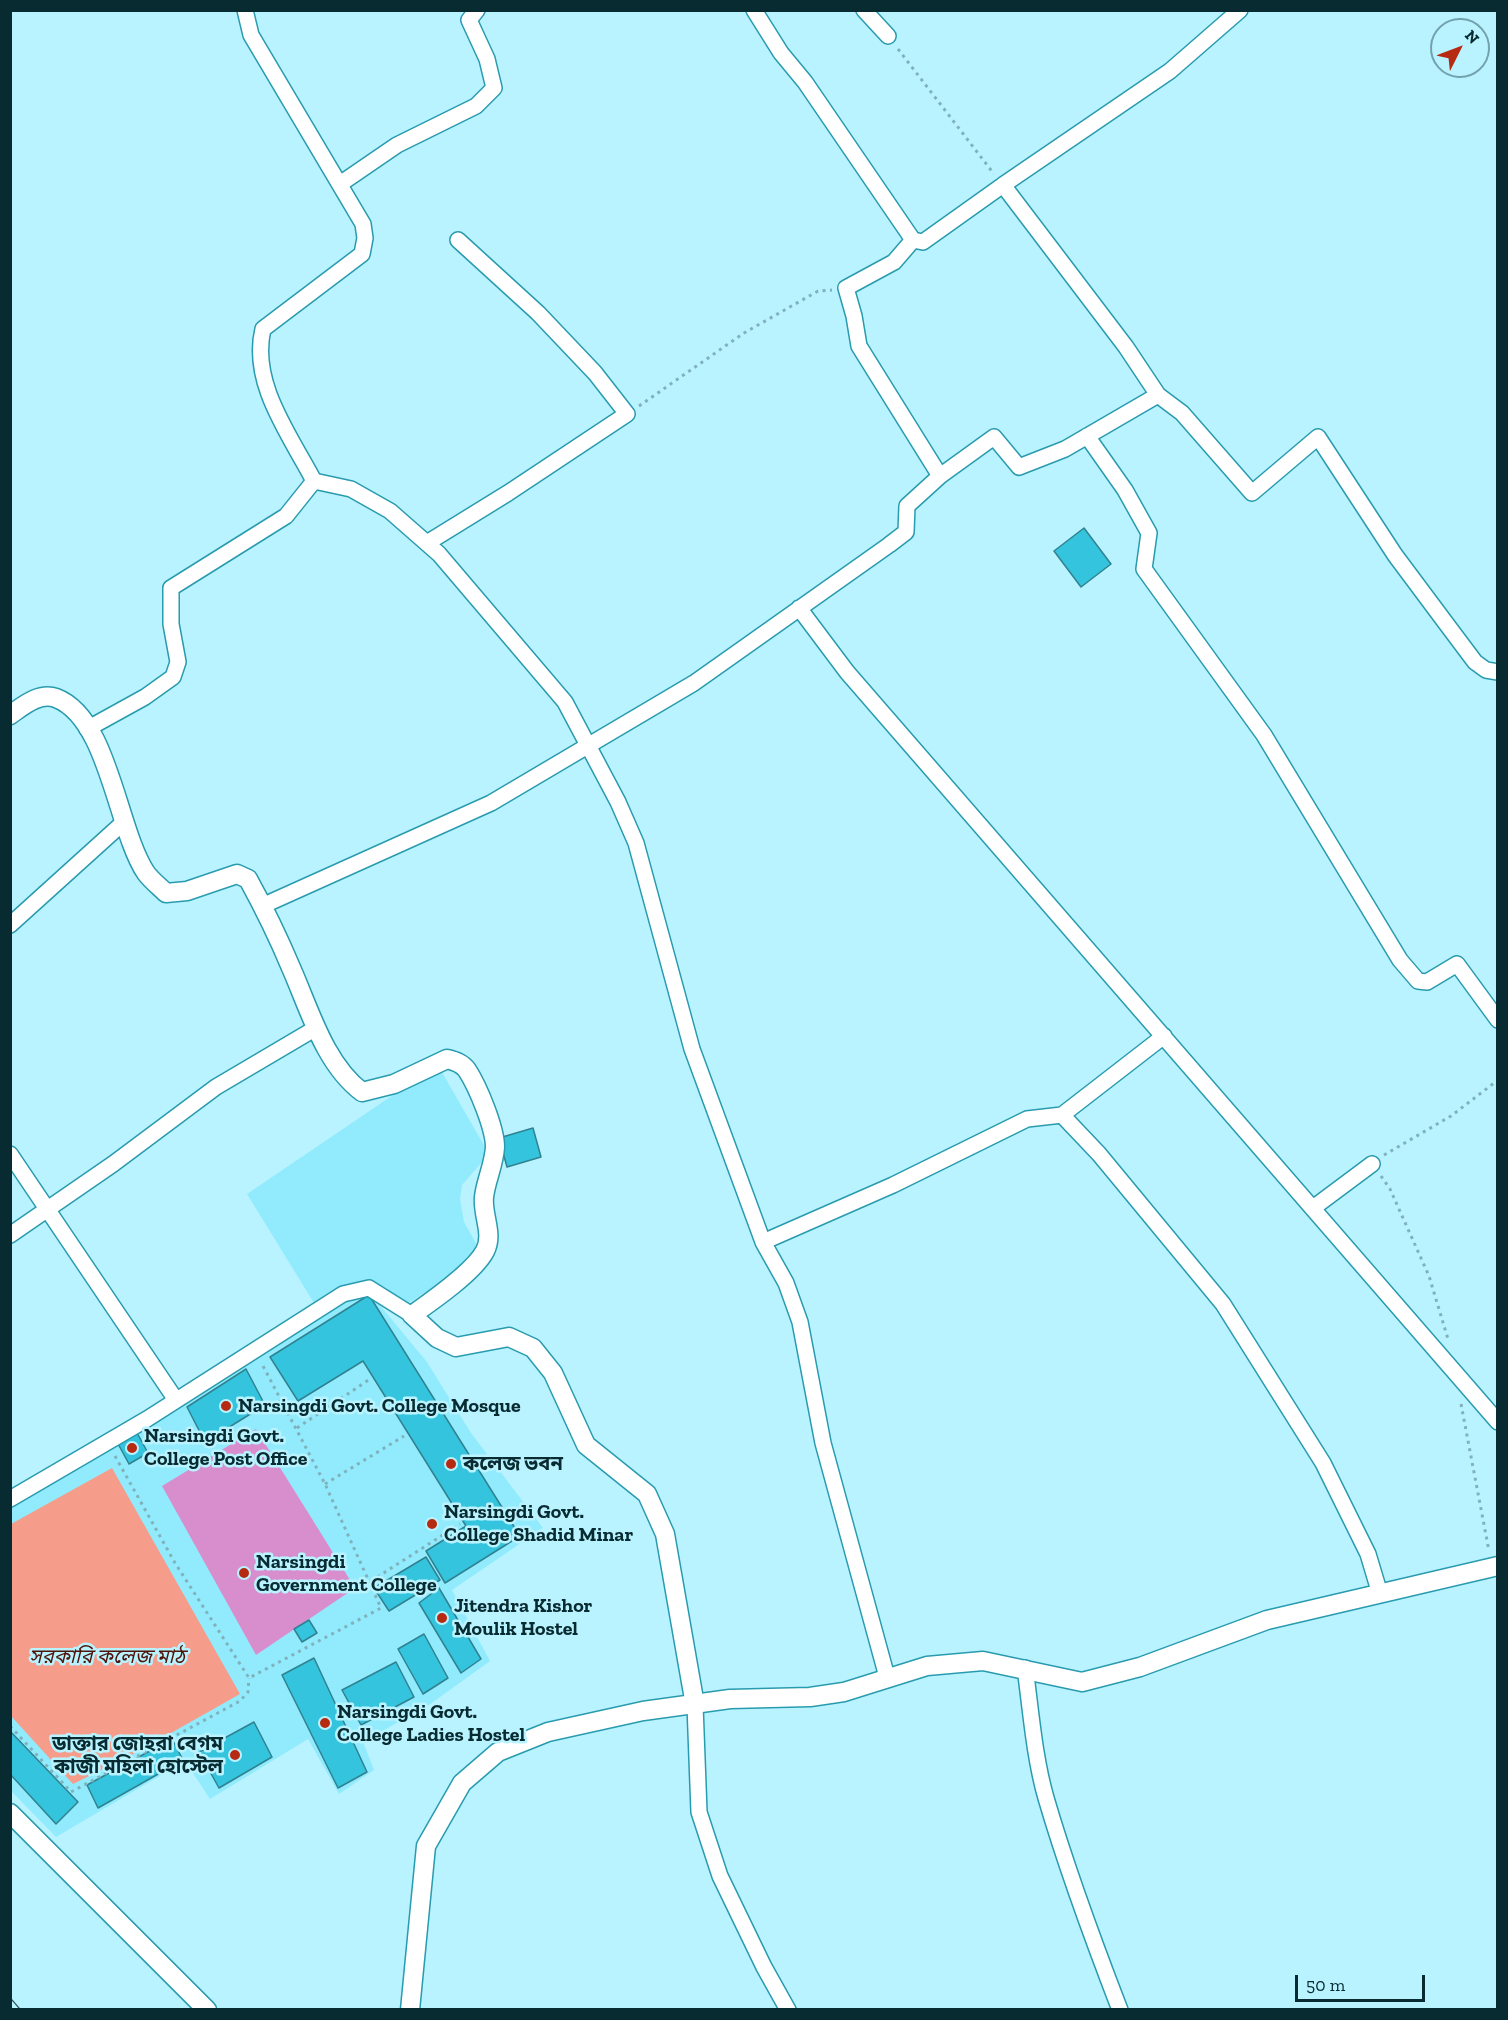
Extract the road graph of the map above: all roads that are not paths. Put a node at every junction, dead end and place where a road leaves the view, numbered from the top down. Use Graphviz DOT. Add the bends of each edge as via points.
graph roads {
  1 [pos="245,10"];
  2 [pos="754,10"];
  3 [pos="864,10"];
  4 [pos="1240,10"];
  5 [pos="470,14"];
  6 [pos="888,36"];
  7 [pos="339,184"];
  8 [pos="1003,185"];
  9 [pos="458,240"];
  10 [pos="913,240"];
  11 [pos="1158,395"];
  12 [pos="1087,436"];
  13 [pos="940,476"];
  14 [pos="314,481"];
  15 [pos="427,543"];
  16 [pos="799,608"];
  17 [pos="1497,672"];
  18 [pos="10,715"];
  19 [pos="87,729"];
  20 [pos="589,746"];
  21 [pos="125,821"];
  22 [pos="262,906"];
  23 [pos="10,926"];
  24 [pos="1497,1020"];
  25 [pos="316,1028"];
  26 [pos="1164,1036"];
  27 [pos="1062,1115"];
  28 [pos="10,1154"];
  29 [pos="1372,1164"];
  30 [pos="47,1208"];
  31 [pos="1313,1208"];
  32 [pos="10,1235"];
  33 [pos="763,1242"];
  34 [pos="412,1315"];
  35 [pos="176,1400"];
  36 [pos="1497,1422"];
  37 [pos="10,1499"];
  38 [pos="1495,1567"];
  39 [pos="1380,1594"];
  40 [pos="1025,1668"];
  41 [pos="886,1677"];
  42 [pos="695,1705"];
  43 [pos="10,1813"];
  44 [pos="207,2010"];
  45 [pos="410,2010"];
  46 [pos="788,2010"];
  47 [pos="1120,2010"];
  1 -- 7 [label="street" via="251,35"];
  2 -- 10 [label="street"];
  3 -- 6 [label="street"];
  4 -- 8 [label="street" via="1170,71"];
  5 -- 7 [label="street" via="494,88 476,106 397,146"];
  7 -- 14 [label="street" via="363,224 362,254 263,329 260,342 264,383"];
  8 -- 10 [label="street" via="923,242"];
  8 -- 11 [label="street"];
  9 -- 15 [label="street" via="538,313 595,373 627,414"];
  10 -- 13 [label="street" via="894,262 846,288 859,346"];
  11 -- 12 [label="street"];
  11 -- 17 [label="street" via="1182,413 1252,492 1318,437 1395,555 1475,662"];
  12 -- 13 [label="street" via="1019,467 994,437"];
  12 -- 24 [label="street" via="1149,533 1143,569 1264,735 1400,960 1418,981 1427,982 1457,964"];
  13 -- 16 [label="street" via="907,506 906,532"];
  14 -- 15 [label="street" via="351,489 390,511"];
  14 -- 19 [label="street" via="286,516 171,588 171,624 178,662 173,677"];
  15 -- 20 [label="street" via="565,702"];
  16 -- 20 [label="street" via="694,683"];
  16 -- 26 [label="street" via="847,672"];
  18 -- 19 [label="street" via="36,698 55,698 79,715"];
  19 -- 21 [label="street" via="104,759"];
  20 -- 22 [label="street" via="491,803"];
  20 -- 33 [label="street" via="636,843 692,1049"];
  21 -- 22 [label="street" via="147,873 166,893 187,891 237,874 248,879"];
  21 -- 23 [label="street"];
  22 -- 25 [label="street"];
  25 -- 30 [label="street" via="216,1087"];
  25 -- 34 [label="street" via="349,1082 362,1092 394,1084 447,1059 457,1061 466,1068 492,1129 495,1147 484,1196 489,1237 485,1252 441,1295"];
  26 -- 27 [label="street"];
  26 -- 31 [label="street"];
  27 -- 33 [label="street" via="1027,1119 893,1185"];
  27 -- 39 [label="street" via="1223,1304 1323,1463 1368,1554"];
  28 -- 30 [label="street"];
  29 -- 31 [label="street"];
  30 -- 32 [label="street"];
  30 -- 35 [label="street"];
  31 -- 36 [label="street"];
  33 -- 41 [label="street" via="786,1283 800,1322 823,1443"];
  34 -- 35 [label="street" via="376,1291 359,1288 343,1294"];
  34 -- 42 [label="street" via="437,1338 456,1347 509,1337 533,1348 553,1373 586,1445 647,1494 665,1534"];
  35 -- 37 [label="street"];
  38 -- 39 [label="street"];
  39 -- 40 [label="street" via="1267,1620 1140,1667 1082,1682"];
  40 -- 41 [label="street" via="983,1661 927,1666"];
  40 -- 47 [label="street" via="1046,1797"];
  41 -- 42 [label="street" via="844,1692"];
  42 -- 45 [label="street" via="643,1711 548,1732 498,1752 462,1782 426,1846"];
  42 -- 46 [label="street" via="699,1812 720,1876"];
  43 -- 44 [label="street"];
}
